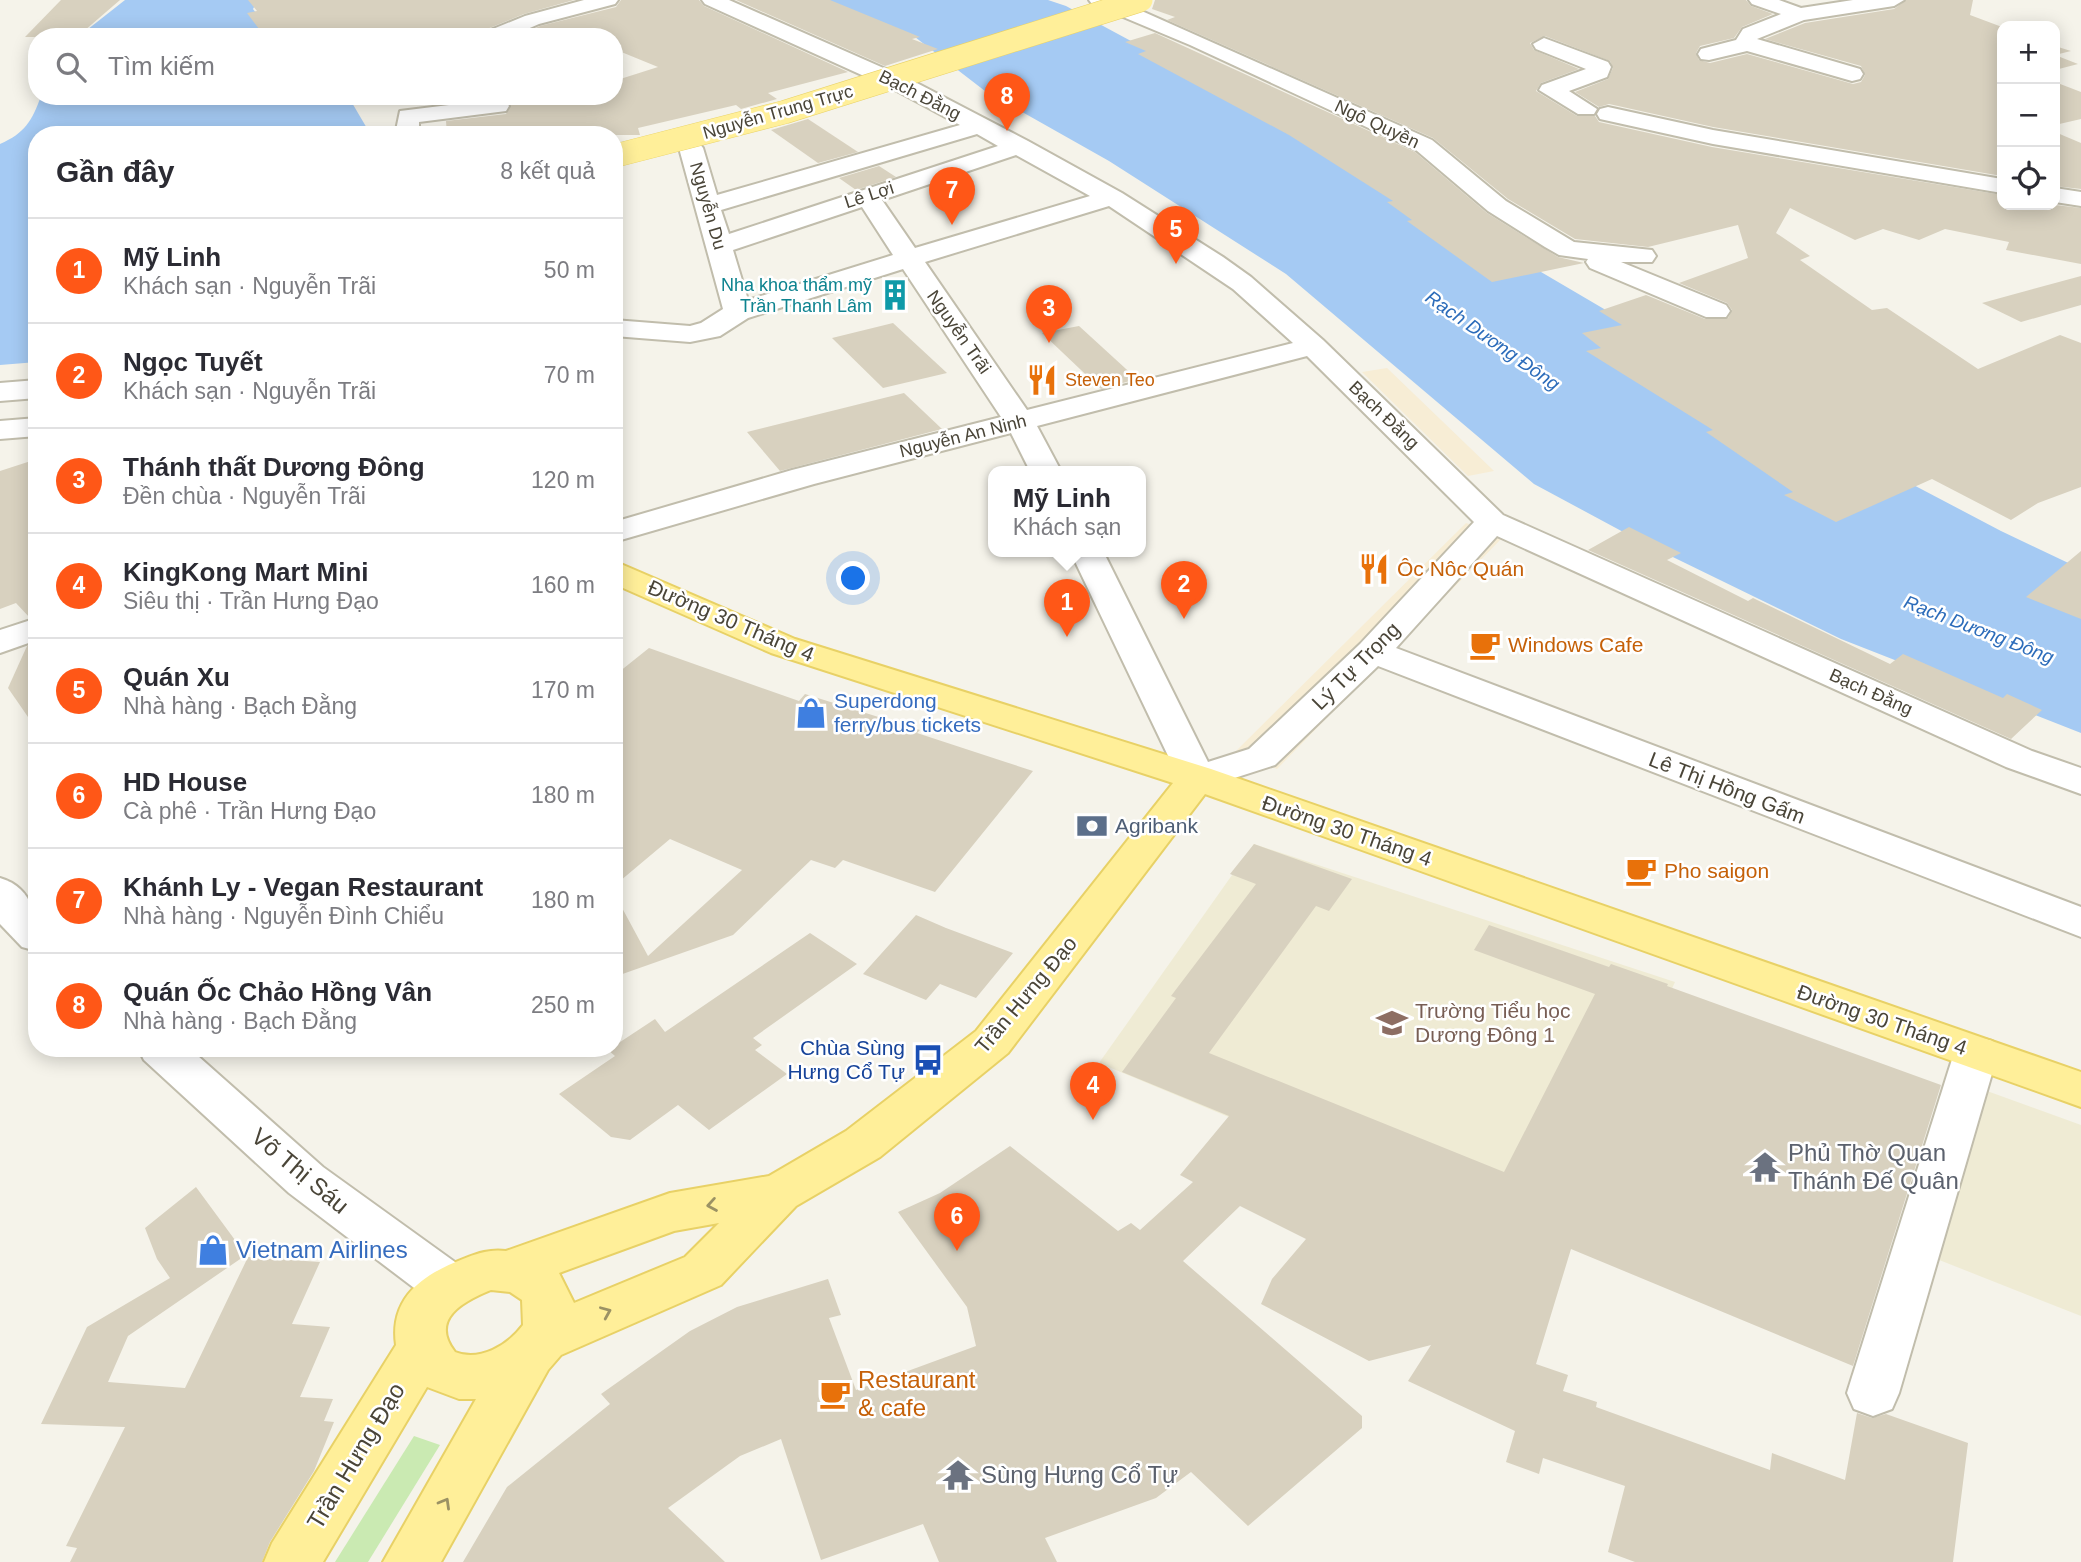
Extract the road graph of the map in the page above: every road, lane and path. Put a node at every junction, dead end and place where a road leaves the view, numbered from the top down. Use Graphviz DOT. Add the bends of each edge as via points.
graph roads {
  1 [pos="608,0"];
  2 [pos="712,0"];
  3 [pos="1759,0"];
  4 [pos="1894,0"];
  5 [pos="1104,1"];
  6 [pos="1143,6"];
  7 [pos="1800,14"];
  8 [pos="512,28"];
  9 [pos="1544,44"];
  10 [pos="1747,44"];
  11 [pos="1709,54"];
  12 [pos="877,73"];
  13 [pos="1852,74"];
  14 [pos="905,86"];
  15 [pos="499,109"];
  16 [pos="456,111"];
  17 [pos="819,112"];
  18 [pos="407,126"];
  19 [pos="456,126"];
  20 [pos="981,126"];
  21 [pos="623,144"];
  22 [pos="1020,146"];
  23 [pos="691,148"];
  24 [pos="623,154"];
  25 [pos="623,165"];
  26 [pos="1997,185"];
  27 [pos="867,196"];
  28 [pos="2060,196"];
  29 [pos="1113,198"];
  30 [pos="2081,199"];
  31 [pos="708,206"];
  32 [pos="719,246"];
  33 [pos="1568,248"];
  34 [pos="1643,256"];
  35 [pos="908,261"];
  36 [pos="738,312"];
  37 [pos="1716,312"];
  38 [pos="623,329"];
  39 [pos="1313,346"];
  40 [pos="28,390"];
  41 [pos="0,392"];
  42 [pos="1022,421"];
  43 [pos="28,428"];
  44 [pos="0,430"];
  45 [pos="1044,466"];
  46 [pos="1492,522"];
  47 [pos="623,529"];
  48 [pos="1089,557"];
  49 [pos="623,575"];
  50 [pos="28,631"];
  51 [pos="0,642"];
  52 [pos="1373,652"];
  53 [pos="1197,778"];
  54 [pos="2081,782"];
  55 [pos="0,892"];
  56 [pos="2081,923"];
  57 [pos="28,929"];
  58 [pos="1976,1053"];
  59 [pos="169,1057"];
  60 [pos="2081,1090"];
  61 [pos="779,1194"];
  62 [pos="510,1270"];
  63 [pos="448,1285"];
  64 [pos="536,1347"];
  65 [pos="421,1350"];
  66 [pos="1872,1393"];
  67 [pos="292,1562"];
  68 [pos="411,1562"];
  1 -- 8 [label="street"];
  2 -- 12 [label="street, Bạch Đằng"];
  3 -- 7 [label="street"];
  4 -- 7 [label="street"];
  5 -- 6 [label="street, Ngô Quyền"];
  6 -- 24 [label="main road, Nguyễn Trung Trực, bridge" via="785,112"];
  6 -- 33 [label="street, Ngô Quyền" via="1424,145 1497,206"];
  7 -- 10 [label="street" via="1750,33"];
  9 -- 26 [label="street" via="1600,68 1550,90 1597,111 1713,137"];
  10 -- 11 [label="street"];
  10 -- 13 [label="street"];
  12 -- 14 [label="street, Bạch Đằng"];
  12 -- 21 [label="street"];
  14 -- 17 [label="street, Nguyễn Trung Trực"];
  14 -- 20 [label="street, Bạch Đằng"];
  15 -- 16 [label="street"];
  16 -- 18 [label="street" via="408,116"];
  16 -- 19 [label="street"];
  17 -- 23 [label="street, Nguyễn Du"];
  20 -- 22 [label="street, Bạch Đằng"];
  20 -- 31 [label="street, Lê Lợi"];
  22 -- 27 [label="street, Lê Lợi"];
  22 -- 29 [label="street, Bạch Đằng"];
  23 -- 25 [label="street"];
  23 -- 31 [label="street, Nguyễn Du"];
  27 -- 32 [label="street, Lê Lợi"];
  27 -- 35 [label="street, Nguyễn Trãi"];
  28 -- 30 [label="street"];
  29 -- 35 [label="street"];
  29 -- 39 [label="street, Bạch Đằng" via="1242,283"];
  31 -- 32 [label="street, Nguyễn Du"];
  32 -- 36 [label="street, Nguyễn Du"];
  33 -- 34 [label="street, Ngô Quyền"];
  33 -- 37 [label="street"];
  35 -- 36 [label="street"];
  35 -- 42 [label="street, Nguyễn Trãi"];
  36 -- 38 [label="street" via="710,330 690,334"];
  39 -- 42 [label="street, Nguyễn An Ninh"];
  39 -- 46 [label="street, Bạch Đằng"];
  40 -- 41 [label="street"];
  42 -- 45 [label="street, Nguyễn Trãi"];
  42 -- 47 [label="street, Nguyễn An Ninh"];
  43 -- 44 [label="street"];
  46 -- 52 [label="street, Lý Tự Trọng"];
  46 -- 54 [label="street, Bạch Đằng"];
  48 -- 53 [label="street"];
  49 -- 53 [label="main road, Đường 30 Tháng 4" via="783,646"];
  50 -- 51 [label="street"];
  52 -- 53 [label="street, Lý Tự Trọng" via="1262,757"];
  52 -- 56 [label="street, Lê Thị Hồng Gấm"];
  53 -- 58 [label="main road, Đường 30 Tháng 4"];
  53 -- 61 [label="main road, Trần Hưng Đạo" via="992,1042 863,1144"];
  55 -- 57 [label="street"];
  58 -- 60 [label="main road, Đường 30 Tháng 4"];
  58 -- 66 [label="street"];
  59 -- 63 [label="street, Võ Thị Sáu" via="306,1180"];
  61 -- 62 [label="main road, Trần Hưng Đạo, one-way" via="670,1212"];
  64 -- 61 [label="main road, Trần Hưng Đạo, one-way" via="703,1271"];
  62 -- 63 [label="main road" via="467,1275"];
  62 -- 64 [label="main road" via="543,1287 550,1303 551,1321"];
  63 -- 65 [label="main road" via="422,1316"];
  64 -- 65 [label="main road" via="510,1368 466,1378 431,1364"];
  68 -- 64 [label="main road, one-way"];
  65 -- 67 [label="main road, Trần Hưng Đạo"];
}
